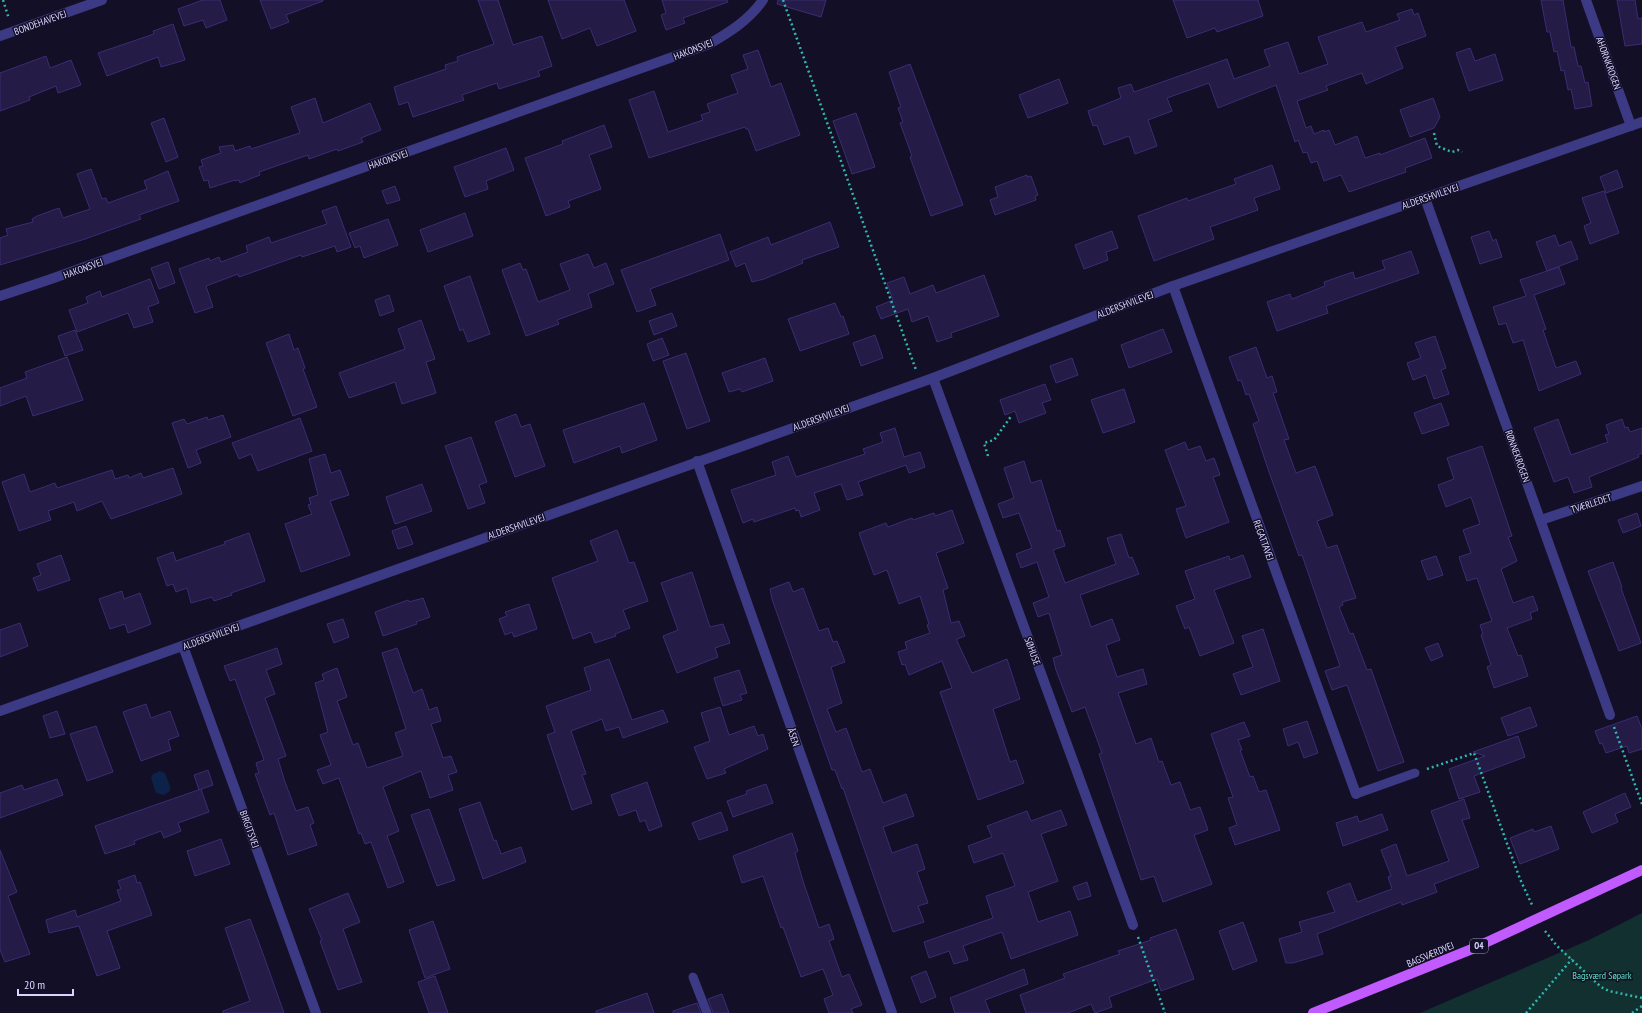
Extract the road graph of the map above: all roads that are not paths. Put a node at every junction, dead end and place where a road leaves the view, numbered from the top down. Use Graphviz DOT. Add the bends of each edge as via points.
graph roads {
  1 [pos="102,0"];
  2 [pos="764,0"];
  3 [pos="1586,0"];
  4 [pos="0,36"];
  5 [pos="1642,122"];
  6 [pos="1631,126"];
  7 [pos="1425,198"];
  8 [pos="1173,286"];
  9 [pos="0,296"];
  10 [pos="933,378"];
  11 [pos="697,461"];
  12 [pos="1642,486"];
  13 [pos="1541,520"];
  14 [pos="184,646"];
  15 [pos="0,711"];
  16 [pos="1610,715"];
  17 [pos="1415,773"];
  18 [pos="1356,794"];
  19 [pos="1642,870"];
  20 [pos="1133,925"];
  21 [pos="693,977"];
  22 [pos="316,1013"];
  23 [pos="707,1013"];
  24 [pos="892,1013"];
  25 [pos="1313,1013"];
  1 -- 4 [label="street, BONDEHAVEVEJ"];
  2 -- 9 [label="street, HAKONSVEJ" via="755,12 733,31 709,44"];
  3 -- 6 [label="street, AHORNKROGEN"];
  5 -- 6 [label="street, ALDERSHVILEVEJ"];
  6 -- 7 [label="street, ALDERSHVILEVEJ"];
  7 -- 8 [label="street, ALDERSHVILEVEJ"];
  7 -- 13 [label="street, RØNNEKROGEN"];
  8 -- 10 [label="street, ALDERSHVILEVEJ"];
  8 -- 18 [label="street, REGATTAVEJ"];
  10 -- 11 [label="street, ALDERSHVILEVEJ"];
  10 -- 20 [label="street, SØHUSE"];
  11 -- 14 [label="street, ALDERSHVILEVEJ"];
  11 -- 24 [label="street, ÅSEN"];
  12 -- 13 [label="street, TVÆRLEDET"];
  13 -- 16 [label="street, RØNNEKROGEN"];
  14 -- 15 [label="street, ALDERSHVILEVEJ"];
  14 -- 22 [label="street, BIRGITSVEJ"];
  17 -- 18 [label="lane"];
  19 -- 25 [label="main road, BAGSVÆRDVEJ / O4" via="1538,920 1405,978"];
  21 -- 23 [label="lane"];
}
